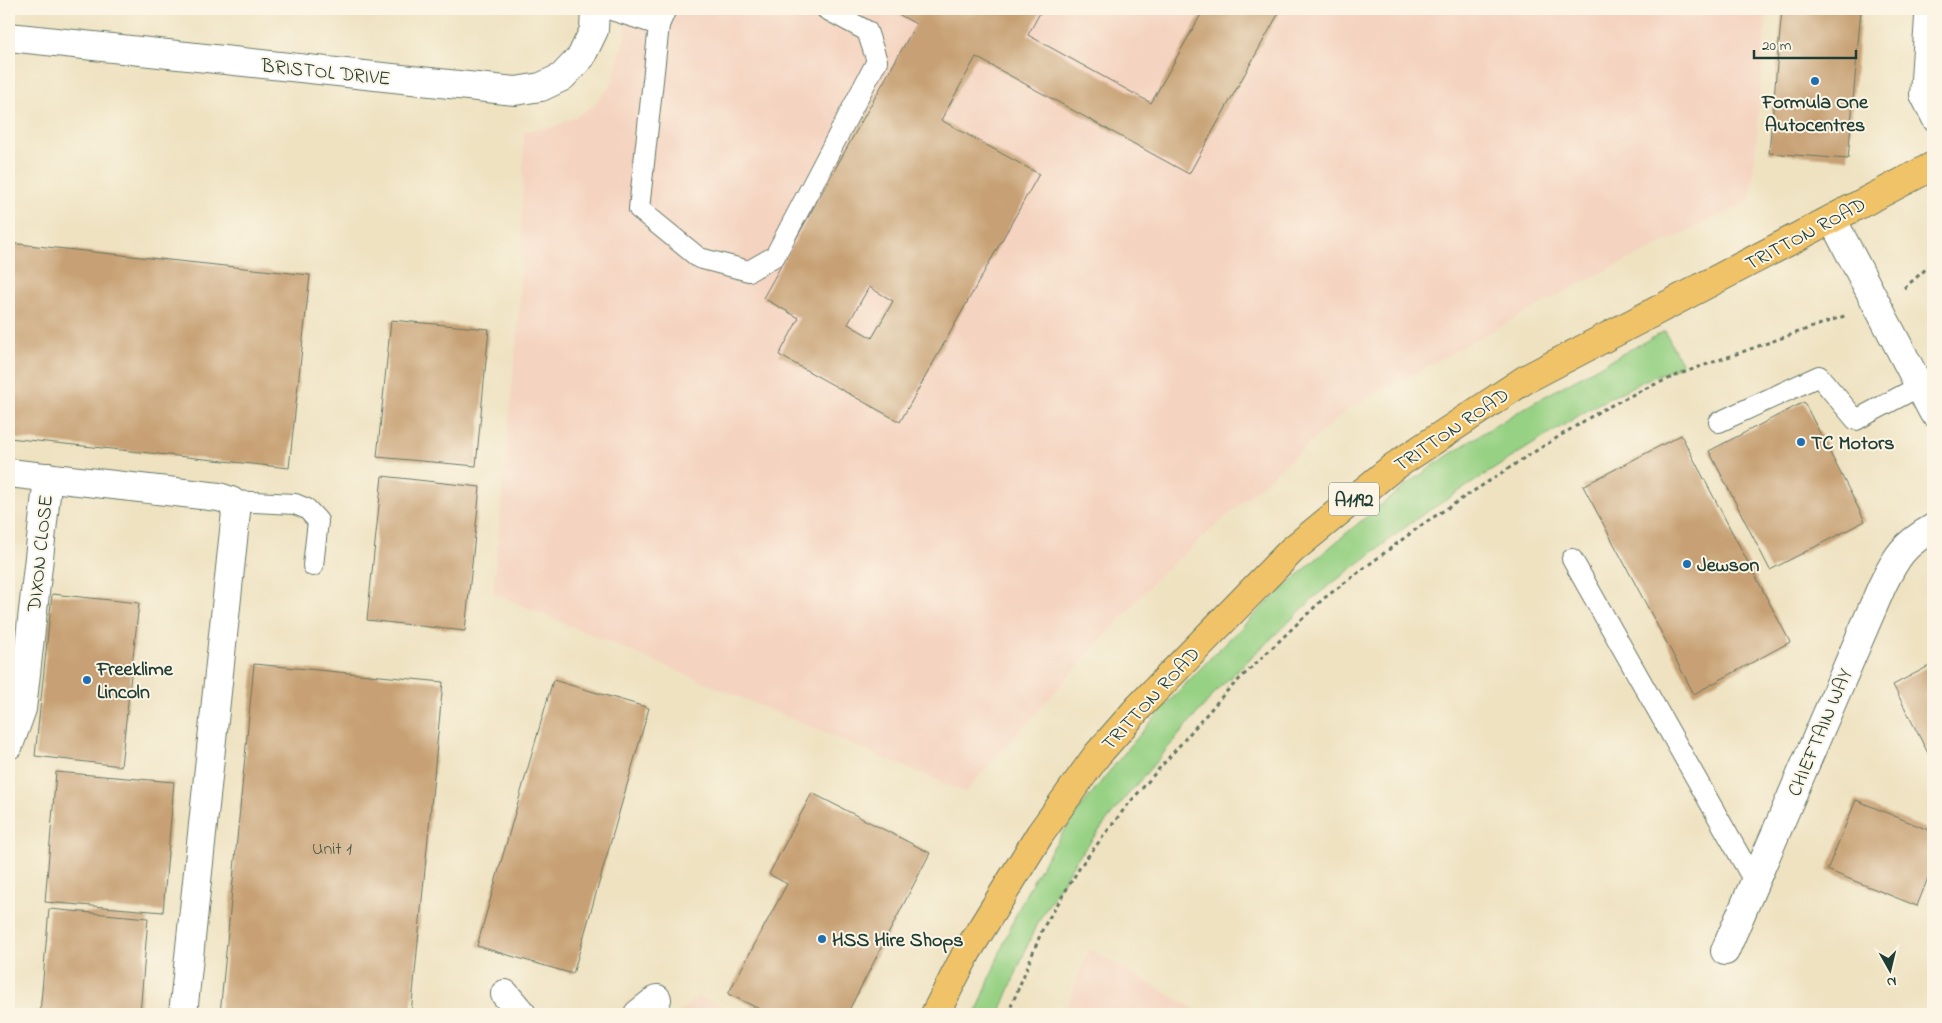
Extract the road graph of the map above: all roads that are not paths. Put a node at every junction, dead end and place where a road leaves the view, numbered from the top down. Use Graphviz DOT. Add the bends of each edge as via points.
graph roads {
  1 [pos="595,9"];
  2 [pos="608,9"];
  3 [pos="826,9"];
  4 [pos="663,17"];
  5 [pos="1925,17"];
  6 [pos="9,37"];
  7 [pos="1933,121"];
  8 [pos="1933,166"];
  9 [pos="1832,219"];
  10 [pos="1927,383"];
  11 [pos="1933,412"];
  12 [pos="1719,422"];
  13 [pos="9,473"];
  14 [pos="48,477"];
  15 [pos="231,501"];
  16 [pos="1933,528"];
  17 [pos="1572,558"];
  18 [pos="313,566"];
  19 [pos="9,745"];
  20 [pos="1754,881"];
  21 [pos="1725,951"];
  22 [pos="505,994"];
  23 [pos="183,1014"];
  24 [pos="522,1014"];
  25 [pos="935,1014"];
  1 -- 6 [label="street, BRISTOL DRIVE" via="594,30 581,58 562,77 541,87 515,91"];
  2 -- 4 [label="lane"];
  3 -- 4 [label="lane" via="867,31 877,61 775,256 749,271 700,258 639,209"];
  5 -- 7 [label="lane" via="1920,95"];
  8 -- 9 [label="main road, TRITTON ROAD / A1192"];
  9 -- 10 [label="street"];
  9 -- 25 [label="main road, TRITTON ROAD / A1192" via="1526,379 1392,468 1292,550 1139,707 1097,755 1040,834 968,952"];
  10 -- 11 [label="street"];
  10 -- 12 [label="lane" via="1856,420 1819,376"];
  13 -- 14 [label="street"];
  14 -- 15 [label="street"];
  14 -- 19 [label="street, DIXON CLOSE" via="22,708"];
  15 -- 18 [label="lane" via="294,504 307,509 318,521"];
  15 -- 23 [label="street" via="236,512"];
  16 -- 20 [label="street, CHIEFTAIN WAY" via="1897,556"];
  17 -- 20 [label="lane"];
  20 -- 21 [label="street, CHIEFTAIN WAY"];
  22 -- 24 [label="street"];
}
